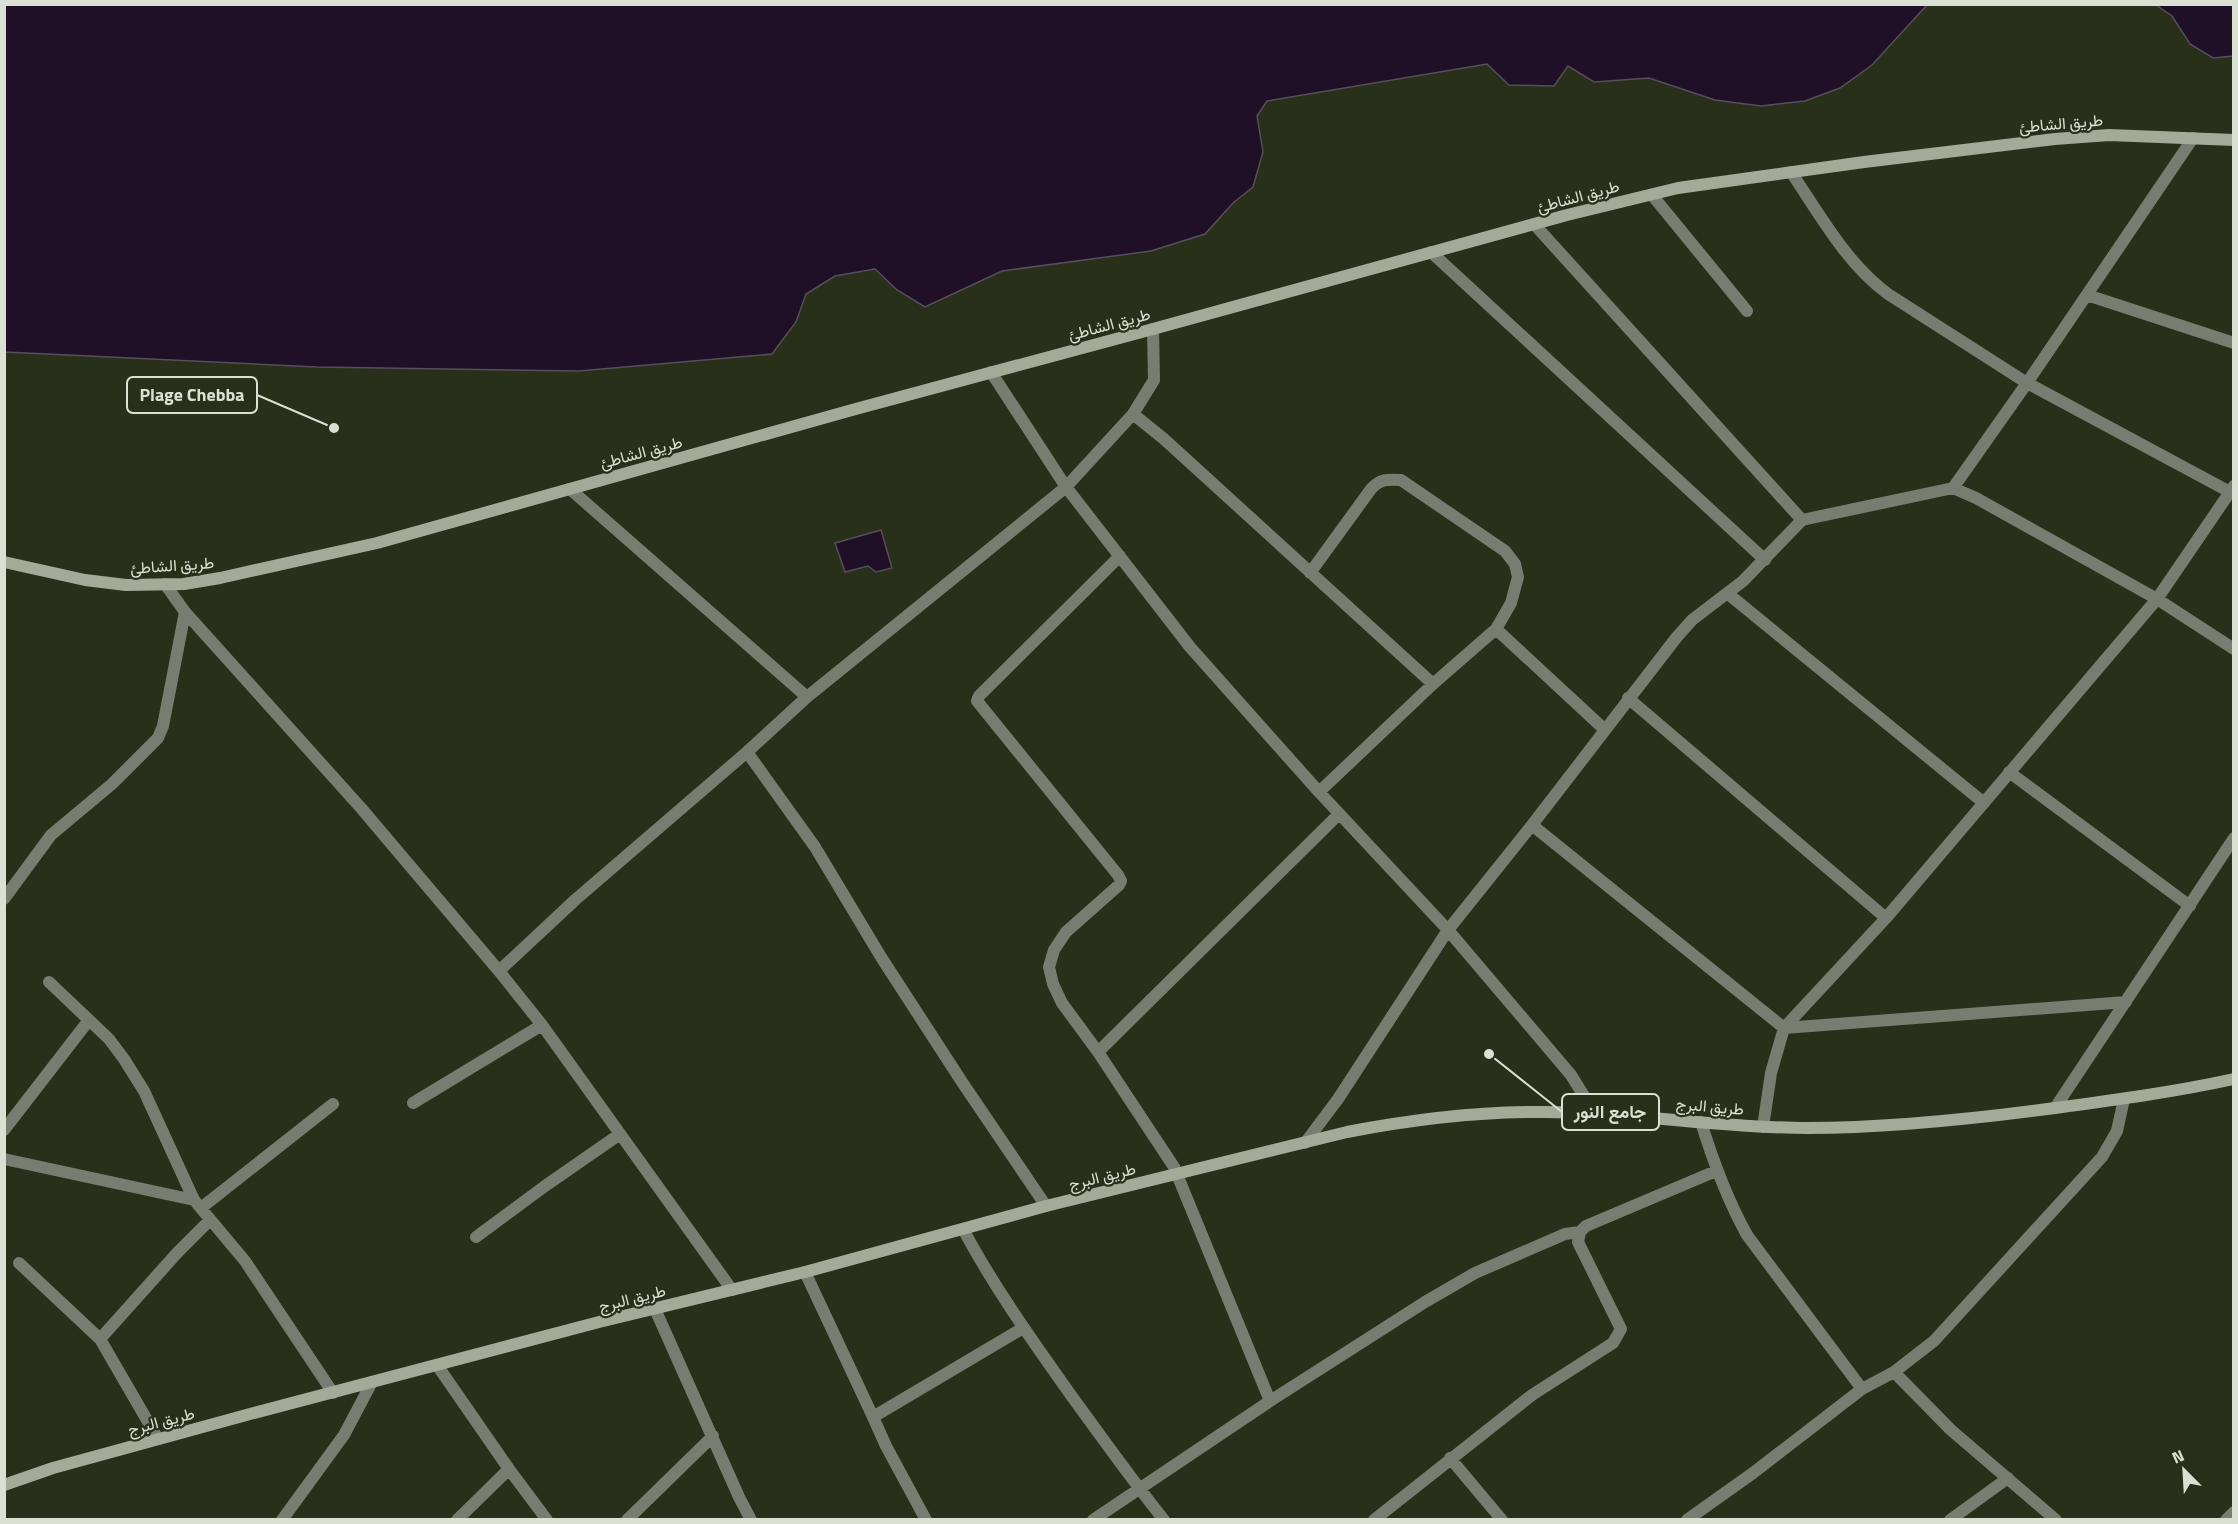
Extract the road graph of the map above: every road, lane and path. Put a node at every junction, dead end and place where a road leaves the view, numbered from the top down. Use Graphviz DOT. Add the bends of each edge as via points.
graph roads {
  1 [pos="2193,138"];
  2 [pos="2234,140"];
  3 [pos="1791,172"];
  4 [pos="1652,195"];
  5 [pos="1534,224"];
  6 [pos="1431,252"];
  7 [pos="2087,295"];
  8 [pos="1747,311"];
  9 [pos="1154,329"];
  10 [pos="2234,343"];
  11 [pos="991,372"];
  12 [pos="2028,383"];
  13 [pos="1133,414"];
  14 [pos="1066,487"];
  15 [pos="1953,488"];
  16 [pos="570,489"];
  17 [pos="2232,489"];
  18 [pos="1802,520"];
  19 [pos="1120,556"];
  20 [pos="1765,560"];
  21 [pos="4,562"];
  22 [pos="1310,573"];
  23 [pos="165,584"];
  24 [pos="1727,593"];
  25 [pos="2157,599"];
  26 [pos="185,612"];
  27 [pos="1496,629"];
  28 [pos="2234,649"];
  29 [pos="1433,684"];
  30 [pos="807,697"];
  31 [pos="1628,698"];
  32 [pos="1604,729"];
  33 [pos="747,752"];
  34 [pos="2009,772"];
  35 [pos="1319,792"];
  36 [pos="1984,803"];
  37 [pos="1339,814"];
  38 [pos="1532,825"];
  39 [pos="2234,838"];
  40 [pos="4,899"];
  41 [pos="2190,906"];
  42 [pos="1886,918"];
  43 [pos="1448,930"];
  44 [pos="499,970"];
  45 [pos="49,982"];
  46 [pos="2126,1002"];
  47 [pos="89,1020"];
  48 [pos="542,1025"];
  49 [pos="1784,1028"];
  50 [pos="1098,1052"];
  51 [pos="2234,1079"];
  52 [pos="2124,1099"];
  53 [pos="413,1103"];
  54 [pos="333,1104"];
  55 [pos="2055,1108"];
  56 [pos="1595,1114"];
  57 [pos="1701,1122"];
  58 [pos="1763,1127"];
  59 [pos="4,1130"];
  60 [pos="620,1134"];
  61 [pos="1305,1143"];
  62 [pos="4,1160"];
  63 [pos="1716,1171"];
  64 [pos="1177,1174"];
  65 [pos="198,1204"];
  66 [pos="1046,1206"];
  67 [pos="210,1220"];
  68 [pos="963,1229"];
  69 [pos="1580,1232"];
  70 [pos="476,1237"];
  71 [pos="19,1263"];
  72 [pos="805,1272"];
  73 [pos="732,1290"];
  74 [pos="655,1309"];
  75 [pos="1023,1328"];
  76 [pos="100,1339"];
  77 [pos="437,1365"];
  78 [pos="1894,1372"];
  79 [pos="372,1382"];
  80 [pos="1862,1389"];
  81 [pos="333,1393"];
  82 [pos="1270,1401"];
  83 [pos="873,1417"];
  84 [pos="713,1436"];
  85 [pos="158,1439"];
  86 [pos="1450,1458"];
  87 [pos="509,1469"];
  88 [pos="2008,1478"];
  89 [pos="4,1485"];
  90 [pos="1139,1489"];
  91 [pos="2234,1512"];
  92 [pos="282,1520"];
  93 [pos="457,1520"];
  94 [pos="547,1520"];
  95 [pos="627,1520"];
  96 [pos="752,1520"];
  97 [pos="926,1520"];
  98 [pos="1093,1520"];
  99 [pos="1164,1520"];
  100 [pos="1374,1520"];
  101 [pos="1502,1520"];
  102 [pos="1687,1520"];
  103 [pos="1950,1520"];
  104 [pos="2056,1520"];
  105 [pos="2226,1520"];
  1 -- 2 [label="street, طريق الشاطئ"];
  1 -- 3 [label="street, طريق الشاطئ" via="2109,135 2055,139"];
  1 -- 7 [label="street"];
  3 -- 4 [label="street, طريق الشاطئ"];
  3 -- 12 [label="street" via="1848,257 1871,282"];
  4 -- 5 [label="street, طريق الشاطئ"];
  4 -- 8 [label="street"];
  5 -- 6 [label="street, طريق الشاطئ"];
  5 -- 18 [label="street"];
  6 -- 9 [label="street, طريق الشاطئ"];
  6 -- 20 [label="street"];
  7 -- 10 [label="street"];
  7 -- 12 [label="street"];
  9 -- 11 [label="street, طريق الشاطئ"];
  9 -- 13 [label="street" via="1154,380"];
  11 -- 14 [label="street"];
  11 -- 16 [label="street, طريق الشاطئ"];
  12 -- 15 [label="street"];
  12 -- 17 [label="street"];
  13 -- 14 [label="street"];
  13 -- 22 [label="street"];
  14 -- 19 [label="street"];
  14 -- 30 [label="street"];
  15 -- 18 [label="street"];
  15 -- 25 [label="street"];
  16 -- 23 [label="street, طريق الشاطئ" via="301,561 220,578"];
  16 -- 30 [label="street"];
  17 -- 25 [label="street"];
  18 -- 20 [label="street"];
  19 -- 35 [label="street" via="1190,647"];
  19 -- 50 [label="street" via="977,701 1121,881 1066,932 1049,967 1062,1003"];
  20 -- 24 [label="street"];
  21 -- 23 [label="street, طريق الشاطئ" via="85,580"];
  22 -- 27 [label="street" via="1378,481 1401,480 1505,551 1515,564 1518,577 1511,603"];
  22 -- 29 [label="street"];
  23 -- 26 [label="street"];
  24 -- 31 [label="street" via="1687,626"];
  24 -- 36 [label="street"];
  25 -- 28 [label="street"];
  25 -- 34 [label="street"];
  26 -- 40 [label="street" via="158,738 51,836"];
  26 -- 44 [label="street" via="361,807"];
  27 -- 29 [label="street"];
  27 -- 32 [label="street"];
  29 -- 35 [label="street"];
  30 -- 33 [label="street"];
  31 -- 32 [label="street"];
  31 -- 42 [label="street"];
  32 -- 38 [label="street"];
  33 -- 44 [label="street"];
  33 -- 66 [label="street" via="815,847 925,1024"];
  34 -- 36 [label="street"];
  34 -- 41 [label="street"];
  35 -- 37 [label="street"];
  36 -- 42 [label="street"];
  37 -- 43 [label="street"];
  37 -- 50 [label="street"];
  38 -- 43 [label="street"];
  38 -- 49 [label="street"];
  39 -- 41 [label="street"];
  41 -- 46 [label="street"];
  42 -- 49 [label="street"];
  43 -- 56 [label="street" via="1571,1075"];
  43 -- 61 [label="street"];
  44 -- 48 [label="street"];
  45 -- 47 [label="street"];
  46 -- 49 [label="street"];
  46 -- 55 [label="street"];
  47 -- 59 [label="street"];
  47 -- 65 [label="street" via="109,1039 136,1077"];
  48 -- 53 [label="street"];
  48 -- 60 [label="street"];
  49 -- 58 [label="street" via="1771,1073"];
  50 -- 64 [label="street"];
  51 -- 52 [label="street, طريق البرج"];
  52 -- 55 [label="street, طريق البرج"];
  52 -- 78 [label="street" via="2117,1131 2102,1157 1934,1341"];
  54 -- 65 [label="street"];
  55 -- 58 [label="street, طريق البرج" via="1977,1119 1848,1127"];
  56 -- 57 [label="street, طريق البرج"];
  56 -- 61 [label="street, طريق البرج" via="1500,1113 1423,1119"];
  57 -- 58 [label="street, طريق البرج"];
  57 -- 63 [label="street"];
  60 -- 70 [label="street"];
  60 -- 73 [label="street"];
  61 -- 64 [label="street, طريق البرج"];
  62 -- 65 [label="street"];
  63 -- 69 [label="street" via="1586,1226"];
  63 -- 80 [label="street" via="1747,1235"];
  64 -- 66 [label="street, طريق البرج"];
  64 -- 82 [label="street"];
  65 -- 67 [label="street"];
  66 -- 68 [label="street, طريق البرج"];
  67 -- 76 [label="street"];
  67 -- 81 [label="street" via="258,1280"];
  68 -- 72 [label="street, طريق البرج"];
  68 -- 75 [label="street"];
  69 -- 82 [label="street" via="1565,1233 1475,1273"];
  69 -- 86 [label="street" via="1578,1242 1621,1329 1618,1337 1532,1395"];
  71 -- 76 [label="street"];
  72 -- 73 [label="street, طريق البرج"];
  72 -- 83 [label="street"];
  73 -- 74 [label="street, طريق البرج"];
  74 -- 77 [label="street, طريق البرج"];
  74 -- 84 [label="street"];
  75 -- 83 [label="street"];
  75 -- 90 [label="street"];
  76 -- 85 [label="street"];
  77 -- 79 [label="street, طريق البرج"];
  77 -- 87 [label="street"];
  78 -- 80 [label="street"];
  78 -- 88 [label="street" via="1951,1430"];
  79 -- 81 [label="street, طريق البرج"];
  79 -- 92 [label="street" via="344,1435"];
  80 -- 102 [label="street"];
  81 -- 85 [label="street, طريق البرج"];
  82 -- 90 [label="street"];
  83 -- 97 [label="street"];
  84 -- 95 [label="street"];
  84 -- 96 [label="street"];
  85 -- 89 [label="street, طريق البرج"];
  86 -- 100 [label="street"];
  86 -- 101 [label="street"];
  87 -- 93 [label="street"];
  87 -- 94 [label="street"];
  88 -- 103 [label="street"];
  88 -- 104 [label="street"];
  90 -- 98 [label="street"];
  90 -- 99 [label="street"];
  91 -- 105 [label="street"];
}
